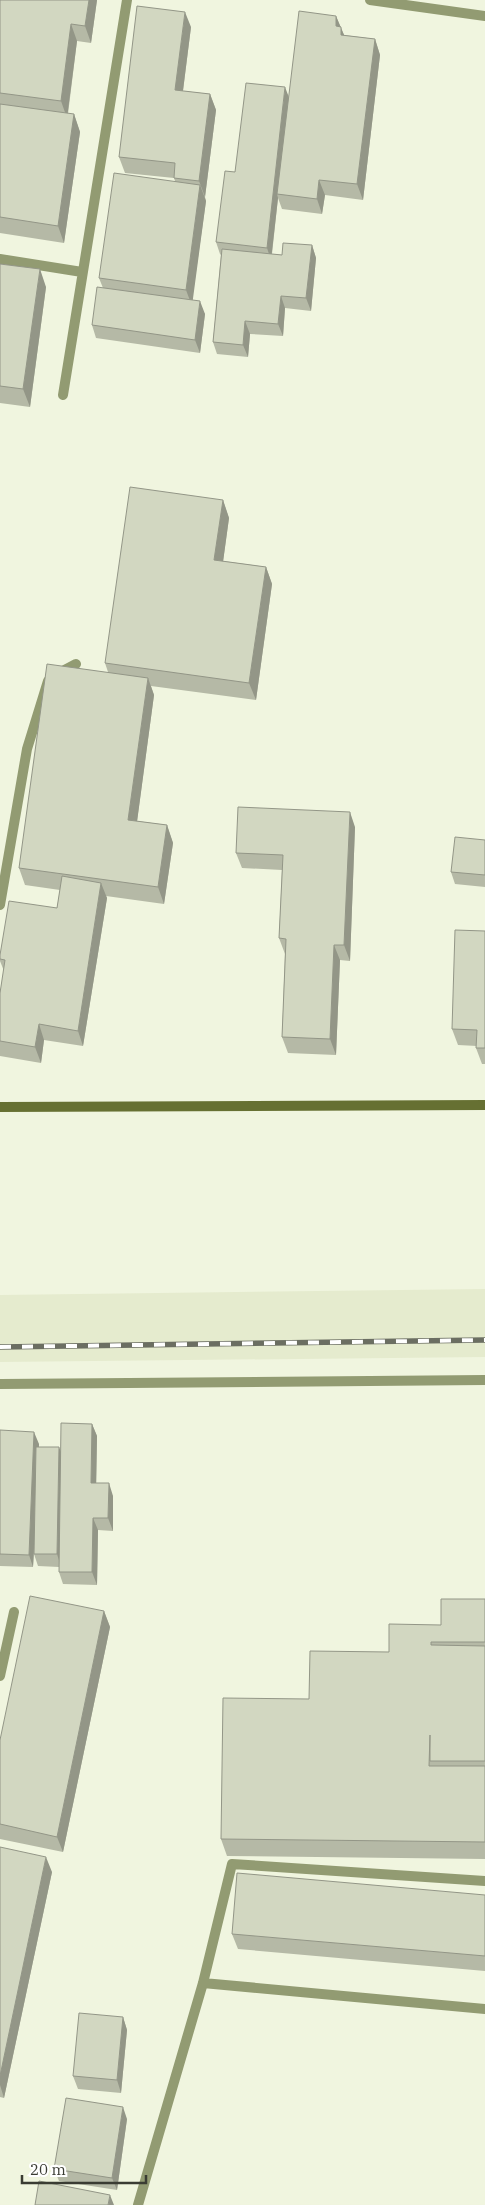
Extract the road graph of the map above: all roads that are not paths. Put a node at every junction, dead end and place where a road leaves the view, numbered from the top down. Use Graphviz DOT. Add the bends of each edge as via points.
graph roads {
  1 [pos="127,0"];
  2 [pos="370,0"];
  3 [pos="485,16"];
  4 [pos="0,259"];
  5 [pos="82,272"];
  6 [pos="62,395"];
  7 [pos="76,664"];
  8 [pos="0,905"];
  9 [pos="485,1105"];
  10 [pos="0,1107"];
  11 [pos="485,1380"];
  12 [pos="0,1384"];
  13 [pos="14,1612"];
  14 [pos="0,1676"];
  15 [pos="485,1881"];
  16 [pos="203,1983"];
  17 [pos="485,2009"];
  18 [pos="138,2205"];
  1 -- 5 [label="street"];
  2 -- 3 [label="street"];
  4 -- 5 [label="street"];
  5 -- 6 [label="street"];
  7 -- 8 [label="street" via="49,678 40,702 27,749"];
  9 -- 10 [label="street"];
  11 -- 12 [label="street"];
  13 -- 14 [label="street"];
  15 -- 16 [label="street" via="232,1864"];
  16 -- 17 [label="street"];
  16 -- 18 [label="street"];
}
